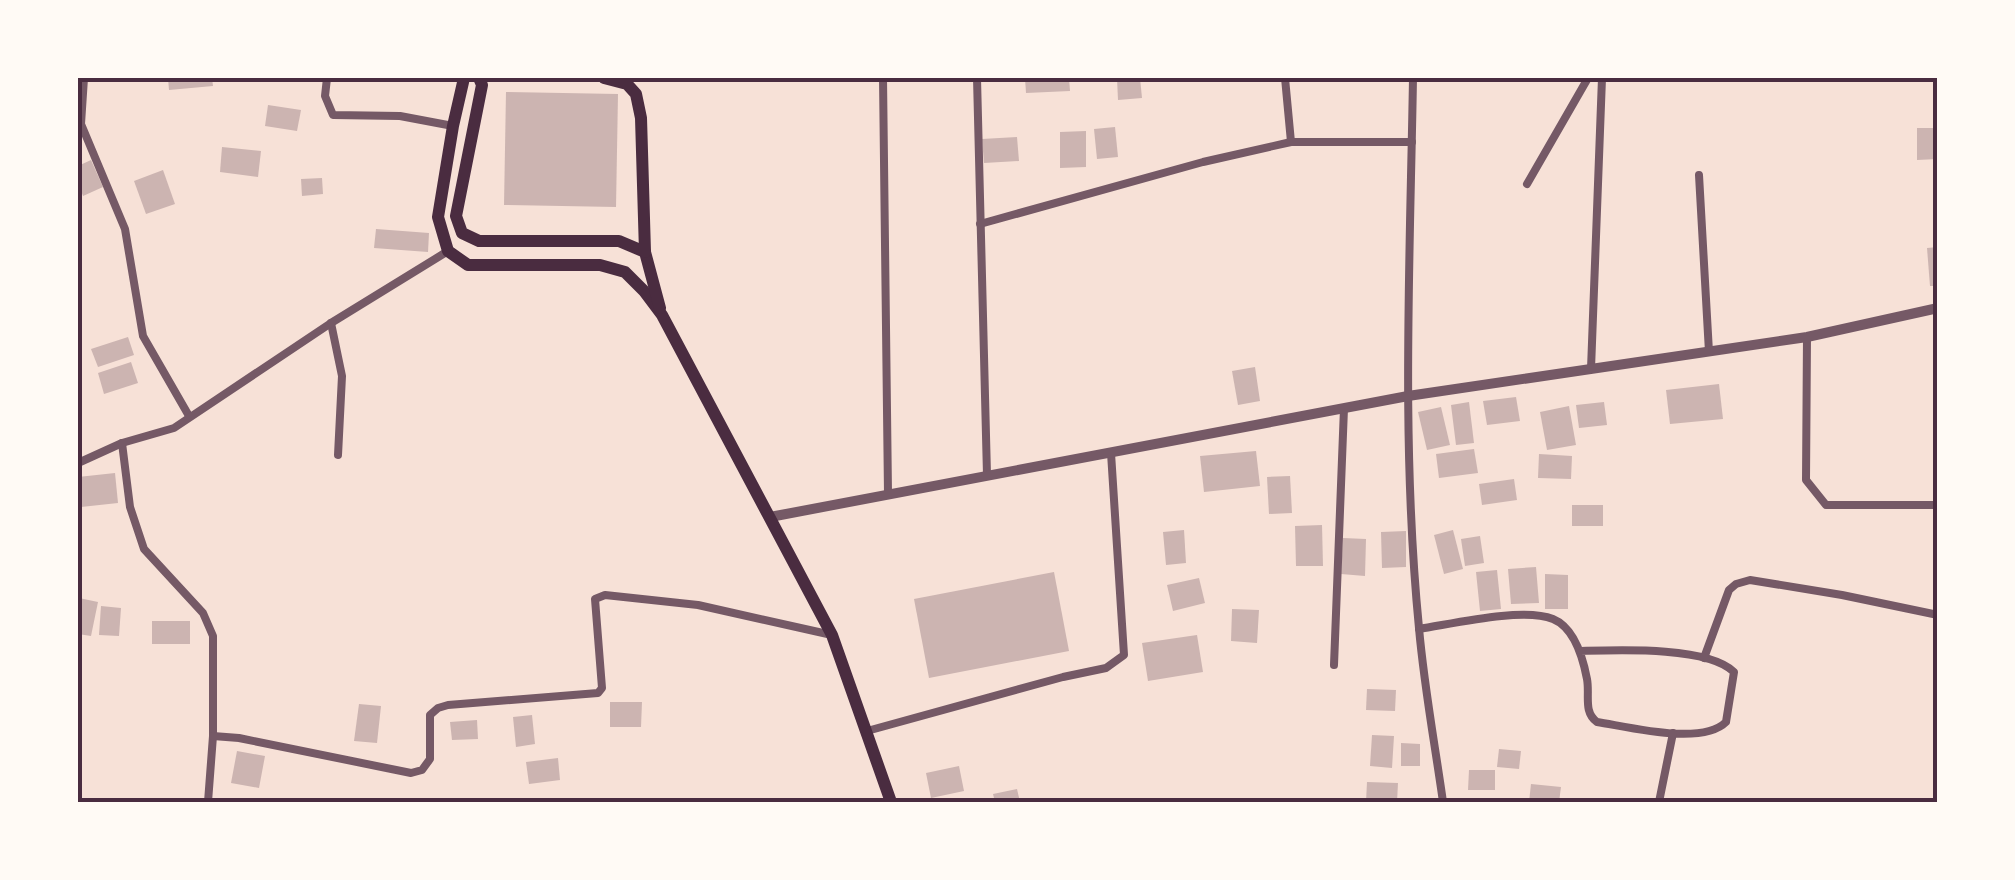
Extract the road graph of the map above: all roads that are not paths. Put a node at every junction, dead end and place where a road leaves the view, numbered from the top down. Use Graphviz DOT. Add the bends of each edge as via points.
graph roads {
  1 [pos="84,78"];
  2 [pos="327,78"];
  3 [pos="464,78"];
  4 [pos="479,78"];
  5 [pos="604,78"];
  6 [pos="883,78"];
  7 [pos="977,78"];
  8 [pos="1285,78"];
  9 [pos="1413,78"];
  10 [pos="1588,78"];
  11 [pos="1602,78"];
  12 [pos="453,126"];
  13 [pos="1291,142"];
  14 [pos="1412,142"];
  15 [pos="1700,174"];
  16 [pos="1527,184"];
  17 [pos="980,224"];
  18 [pos="448,251"];
  19 [pos="646,252"];
  20 [pos="1938,308"];
  21 [pos="662,316"];
  22 [pos="330,323"];
  23 [pos="1807,337"];
  24 [pos="1710,352"];
  25 [pos="1590,369"];
  26 [pos="1408,396"];
  27 [pos="1344,408"];
  28 [pos="189,416"];
  29 [pos="122,443"];
  30 [pos="1111,453"];
  31 [pos="338,456"];
  32 [pos="78,462"];
  33 [pos="987,475"];
  34 [pos="888,493"];
  35 [pos="1938,505"];
  36 [pos="770,517"];
  37 [pos="1938,614"];
  38 [pos="1419,629"];
  39 [pos="832,635"];
  40 [pos="1581,651"];
  41 [pos="1704,658"];
  42 [pos="1334,665"];
  43 [pos="867,731"];
  44 [pos="1673,734"];
  45 [pos="214,736"];
  46 [pos="208,802"];
  47 [pos="892,802"];
  48 [pos="1443,802"];
  49 [pos="1658,802"];
  1 -- 28 [label="street" via="81,124 125,229 142,336"];
  2 -- 12 [label="street" via="324,96 333,114"];
  3 -- 12 [label="main road"];
  4 -- 19 [label="main road" via="456,216 462,233 479,242 619,240"];
  5 -- 19 [label="main road" via="636,94"];
  6 -- 34 [label="street"];
  7 -- 17 [label="street"];
  8 -- 13 [label="street"];
  9 -- 14 [label="street"];
  10 -- 16 [label="street"];
  11 -- 25 [label="street"];
  12 -- 18 [label="main road" via="438,217"];
  13 -- 14 [label="street"];
  13 -- 17 [label="street"];
  14 -- 26 [label="street"];
  15 -- 24 [label="street"];
  17 -- 33 [label="street"];
  18 -- 21 [label="main road" via="468,265 600,265 624,272"];
  18 -- 22 [label="street"];
  19 -- 21 [label="main road"];
  20 -- 23 [label="street"];
  21 -- 36 [label="main road"];
  22 -- 28 [label="street"];
  22 -- 31 [label="street" via="342,376"];
  23 -- 24 [label="street"];
  23 -- 35 [label="street" via="1806,480 1826,505"];
  24 -- 25 [label="street"];
  25 -- 26 [label="street"];
  26 -- 27 [label="street"];
  26 -- 38 [label="street"];
  27 -- 30 [label="street"];
  27 -- 42 [label="street"];
  28 -- 29 [label="street" via="174,428"];
  29 -- 32 [label="street"];
  29 -- 45 [label="street" via="144,549 203,613 213,636"];
  30 -- 33 [label="street"];
  30 -- 43 [label="street" via="1124,655 1106,668"];
  33 -- 34 [label="street"];
  34 -- 36 [label="street"];
  36 -- 39 [label="main road"];
  37 -- 41 [label="street" via="1750,580 1728,590"];
  38 -- 40 [label="street" via="1519,614 1554,620"];
  38 -- 48 [label="street"];
  39 -- 43 [label="main road"];
  39 -- 45 [label="street" via="698,605 605,595 595,599 598,693 438,708 430,715 430,759 422,770"];
  40 -- 41 [label="street"];
  40 -- 44 [label="street" via="1591,719"];
  41 -- 44 [label="street" via="1734,672 1726,722 1712,732"];
  43 -- 47 [label="main road"];
  44 -- 49 [label="street"];
  45 -- 46 [label="street"];
}
